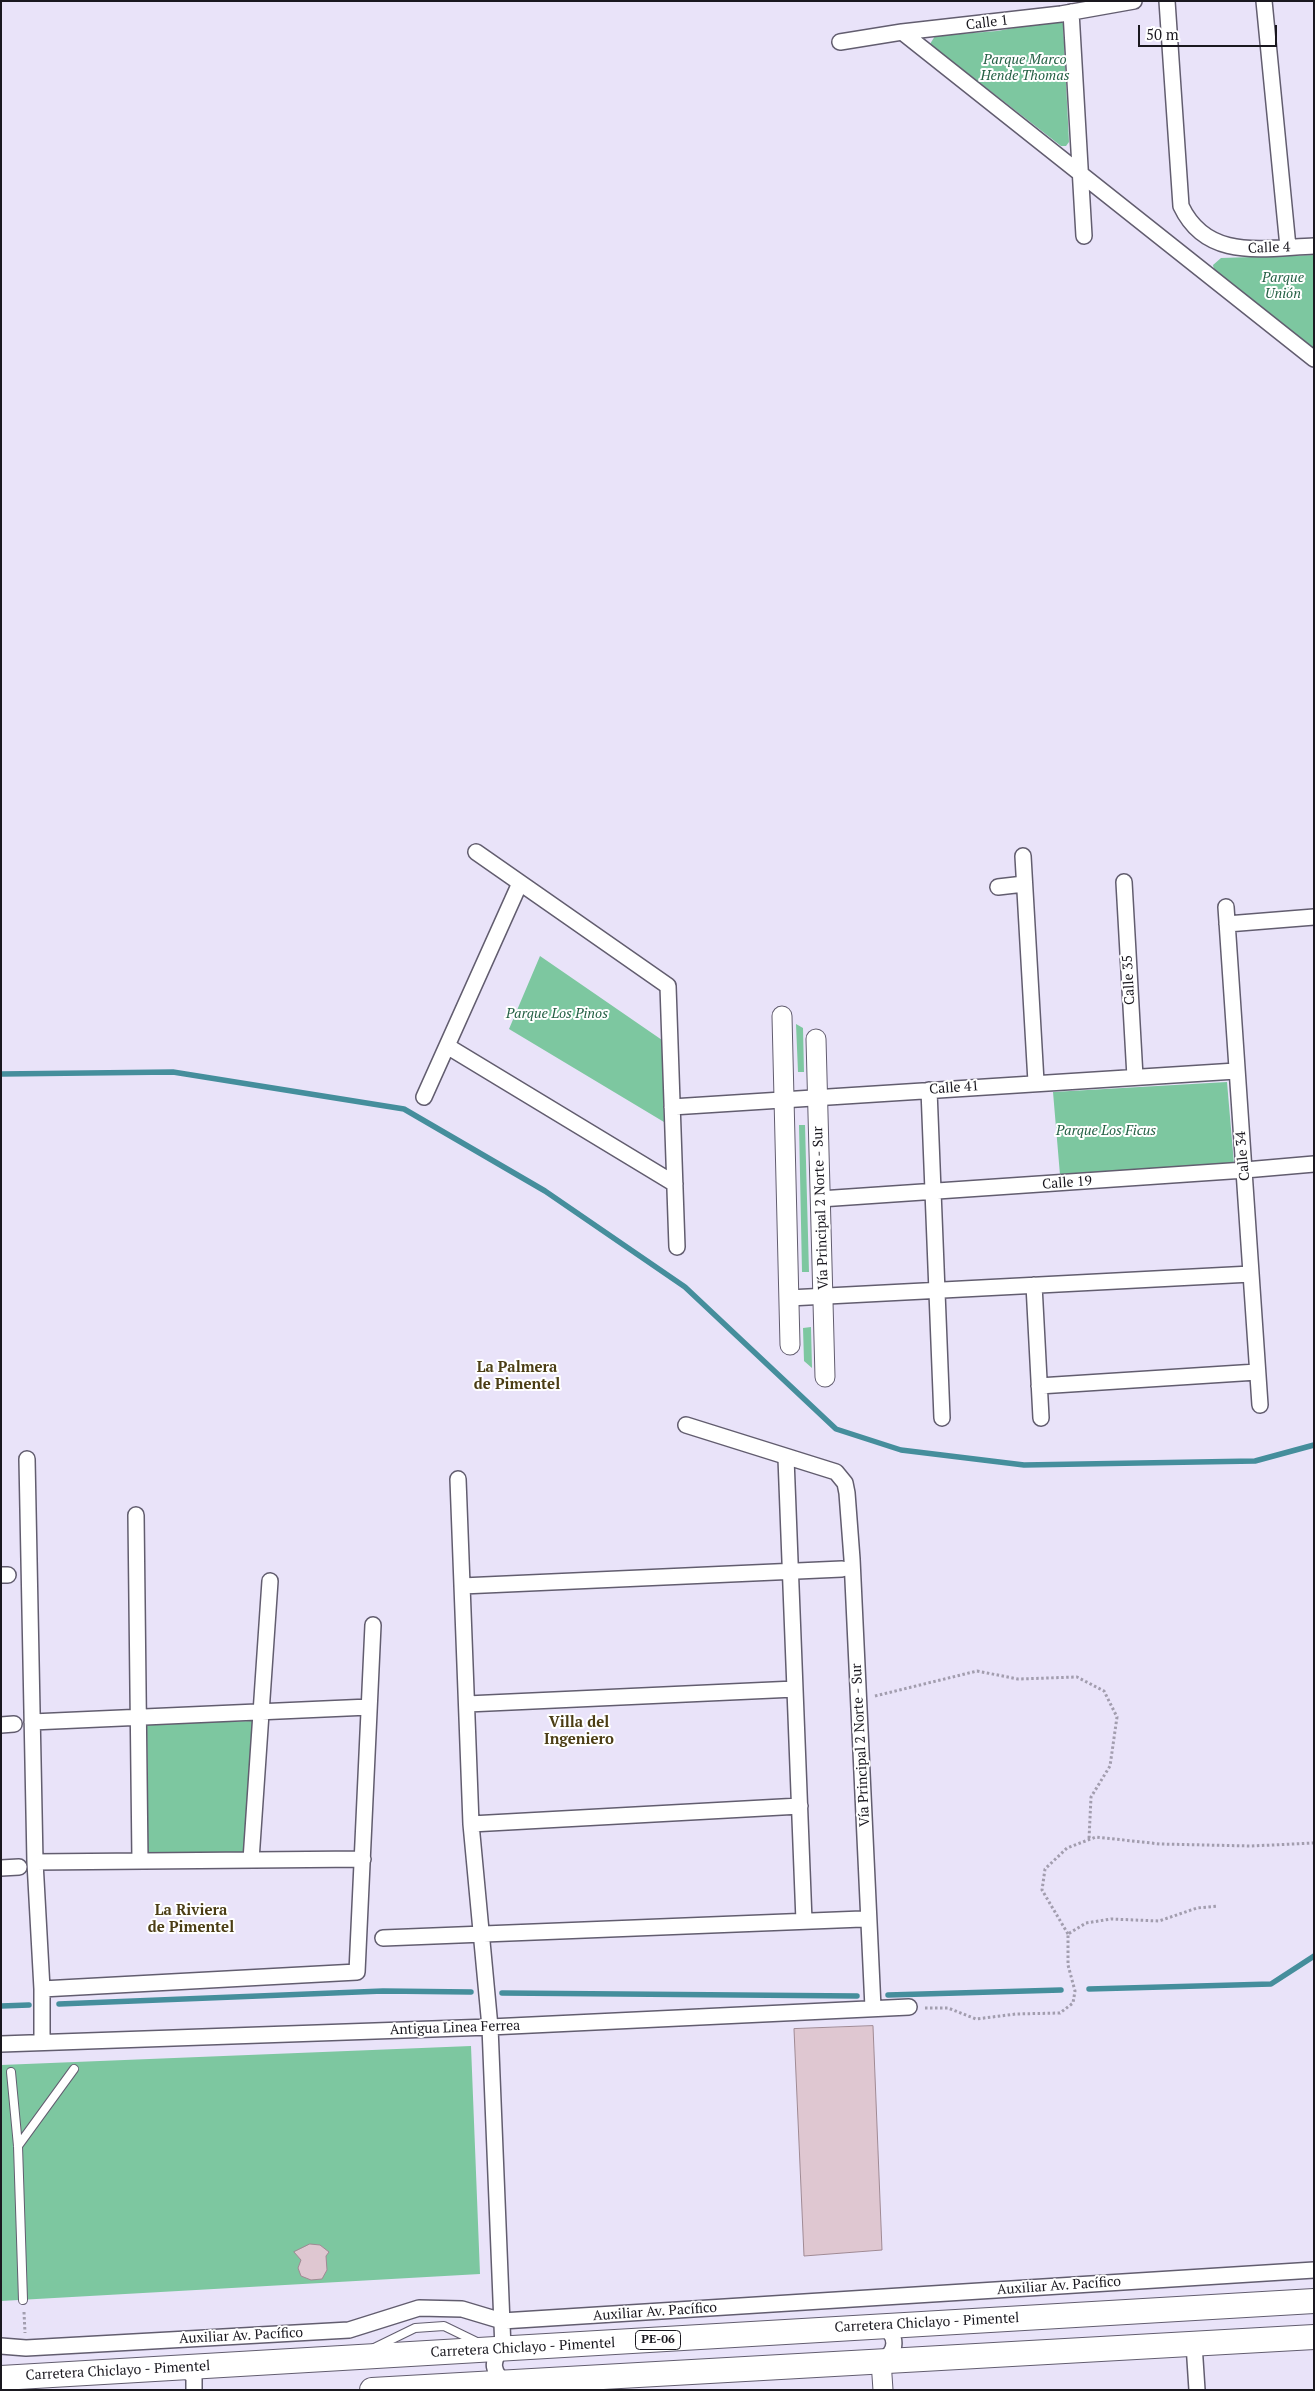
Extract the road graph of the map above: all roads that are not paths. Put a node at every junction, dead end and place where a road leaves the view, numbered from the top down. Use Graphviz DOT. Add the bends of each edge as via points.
graph roads {
  1 [pos="1134,1"];
  2 [pos="1167,1"];
  3 [pos="1264,1"];
  4 [pos="1071,12"];
  5 [pos="902,32"];
  6 [pos="840,42"];
  7 [pos="1082,173"];
  8 [pos="1084,236"];
  9 [pos="1314,246"];
  10 [pos="1288,247"];
  11 [pos="1314,359"];
  12 [pos="476,852"];
  13 [pos="1023,856"];
  14 [pos="1124,882"];
  15 [pos="520,883"];
  16 [pos="1024,884"];
  17 [pos="998,886"];
  18 [pos="1226,907"];
  19 [pos="1314,917"];
  20 [pos="1227,924"];
  21 [pos="782,1016"];
  22 [pos="816,1039"];
  23 [pos="447,1046"];
  24 [pos="1236,1071"];
  25 [pos="1135,1077"];
  26 [pos="1036,1082"];
  27 [pos="928,1090"];
  28 [pos="424,1097"];
  29 [pos="818,1098"];
  30 [pos="784,1100"];
  31 [pos="672,1107"];
  32 [pos="1314,1164"];
  33 [pos="1245,1170"];
  34 [pos="675,1184"];
  35 [pos="934,1192"];
  36 [pos="820,1199"];
  37 [pos="677,1248"];
  38 [pos="1251,1274"];
  39 [pos="1034,1286"];
  40 [pos="937,1290"];
  41 [pos="823,1297"];
  42 [pos="789,1298"];
  43 [pos="790,1345"];
  44 [pos="1258,1372"];
  45 [pos="825,1377"];
  46 [pos="1039,1386"];
  47 [pos="1260,1405"];
  48 [pos="942,1418"];
  49 [pos="1041,1418"];
  50 [pos="686,1425"];
  51 [pos="786,1458"];
  52 [pos="26,1459"];
  53 [pos="458,1479"];
  54 [pos="136,1515"];
  55 [pos="842,1569"];
  56 [pos="791,1571"];
  57 [pos="270,1581"];
  58 [pos="462,1586"];
  59 [pos="373,1625"];
  60 [pos="795,1689"];
  61 [pos="467,1704"];
  62 [pos="369,1707"];
  63 [pos="261,1712"];
  64 [pos="137,1717"];
  65 [pos="32,1722"];
  66 [pos="800,1806"];
  67 [pos="471,1824"];
  68 [pos="363,1859"];
  69 [pos="252,1860"];
  70 [pos="140,1861"];
  71 [pos="35,1862"];
  72 [pos="19,1867"];
  73 [pos="1,1868"];
  74 [pos="862,1919"];
  75 [pos="804,1921"];
  76 [pos="481,1935"];
  77 [pos="383,1938"];
  78 [pos="42,1989"];
  79 [pos="909,2007"];
  80 [pos="873,2008"];
  81 [pos="490,2027"];
  82 [pos="42,2042"];
  83 [pos="1,2044"];
  84 [pos="74,2069"];
  85 [pos="12,2072"];
  86 [pos="18,2146"];
  87 [pos="1314,2270"];
  88 [pos="23,2300"];
  89 [pos="1314,2301"];
  90 [pos="502,2321"];
  91 [pos="882,2326"];
  92 [pos="1314,2337"];
  93 [pos="1194,2344"];
  94 [pos="1,2346"];
  95 [pos="499,2350"];
  96 [pos="881,2361"];
  97 [pos="184,2368"];
  98 [pos="7,2375"];
  99 [pos="507,2386"];
  100 [pos="194,2390"];
  101 [pos="372,2390"];
  102 [pos="883,2390"];
  103 [pos="1197,2390"];
  1 -- 4 [label="street, Calle 1"];
  2 -- 10 [label="street, Calle 4" via="1181,206 1198,231 1232,247 1254,251"];
  3 -- 10 [label="street"];
  4 -- 5 [label="street, Calle 1"];
  4 -- 7 [label="street"];
  5 -- 6 [label="street, Calle 1"];
  5 -- 7 [label="street"];
  7 -- 8 [label="street"];
  7 -- 11 [label="street"];
  9 -- 10 [label="street, Calle 4"];
  12 -- 15 [label="street"];
  13 -- 16 [label="street"];
  14 -- 25 [label="street, Calle 35"];
  15 -- 23 [label="street"];
  15 -- 31 [label="street" via="668,986"];
  16 -- 17 [label="street"];
  16 -- 26 [label="street"];
  18 -- 20 [label="street, Calle 34"];
  19 -- 20 [label="street"];
  20 -- 24 [label="street, Calle 34"];
  21 -- 30 [label="street"];
  22 -- 29 [label="street, Vía Principal 2 Norte - Sur"];
  23 -- 28 [label="street"];
  23 -- 34 [label="street"];
  24 -- 25 [label="street, Calle 41"];
  24 -- 33 [label="street, Calle 34"];
  25 -- 26 [label="street, Calle 41"];
  26 -- 27 [label="street, Calle 41"];
  27 -- 29 [label="street, Calle 41"];
  27 -- 35 [label="street"];
  29 -- 30 [label="street, Calle 41"];
  29 -- 36 [label="street, Vía Principal 2 Norte - Sur"];
  30 -- 31 [label="street, Calle 41"];
  30 -- 42 [label="street"];
  31 -- 34 [label="street"];
  32 -- 33 [label="street, Calle 19"];
  33 -- 35 [label="street, Calle 19"];
  33 -- 38 [label="street, Calle 34"];
  34 -- 37 [label="street"];
  35 -- 36 [label="street, Calle 19"];
  35 -- 40 [label="street"];
  36 -- 41 [label="street, Vía Principal 2 Norte - Sur"];
  38 -- 39 [label="street"];
  38 -- 44 [label="street, Calle 34"];
  39 -- 40 [label="street"];
  39 -- 46 [label="street"];
  40 -- 41 [label="street"];
  40 -- 48 [label="street"];
  41 -- 42 [label="street"];
  41 -- 45 [label="street, Vía Principal 2 Norte - Sur"];
  42 -- 43 [label="street"];
  44 -- 46 [label="street"];
  44 -- 47 [label="street, Calle 34"];
  46 -- 49 [label="street"];
  50 -- 51 [label="street"];
  51 -- 56 [label="street"];
  51 -- 80 [label="street, Vía Principal 2 Norte - Sur" via="836,1472 845,1483 852,1558"];
  52 -- 65 [label="street"];
  53 -- 58 [label="street"];
  54 -- 64 [label="street"];
  55 -- 56 [label="street"];
  56 -- 58 [label="street"];
  56 -- 60 [label="street"];
  57 -- 63 [label="street"];
  58 -- 61 [label="street"];
  59 -- 62 [label="street"];
  60 -- 61 [label="street"];
  60 -- 66 [label="street"];
  61 -- 67 [label="street"];
  62 -- 63 [label="street"];
  62 -- 68 [label="street"];
  63 -- 64 [label="street"];
  63 -- 69 [label="street"];
  64 -- 65 [label="street"];
  64 -- 70 [label="street"];
  65 -- 71 [label="street"];
  66 -- 67 [label="street"];
  66 -- 75 [label="street"];
  67 -- 76 [label="street"];
  68 -- 69 [label="street"];
  68 -- 78 [label="street" via="357,1972"];
  69 -- 70 [label="street"];
  70 -- 71 [label="street"];
  71 -- 78 [label="street"];
  72 -- 73 [label="street"];
  74 -- 75 [label="street"];
  75 -- 76 [label="street"];
  76 -- 77 [label="street"];
  76 -- 81 [label="street"];
  78 -- 82 [label="street"];
  79 -- 80 [label="street, Antigua Linea Ferrea"];
  80 -- 81 [label="street, Antigua Linea Ferrea"];
  81 -- 82 [label="street, Antigua Linea Ferrea"];
  81 -- 90 [label="street"];
  82 -- 83 [label="street, Antigua Linea Ferrea"];
  84 -- 86 [label="lane"];
  85 -- 86 [label="lane"];
  86 -- 88 [label="lane"];
  87 -- 90 [label="street, Auxiliar Av. Pacífico"];
  89 -- 91 [label="main road, Carretera Chiclayo - Pimentel / PE-06"];
  90 -- 94 [label="street, Auxiliar Av. Pacífico" via="462,2308 419,2308 350,2330 26,2348"];
  90 -- 95 [label="street"];
  91 -- 95 [label="main road, Carretera Chiclayo - Pimentel / PE-06"];
  91 -- 96 [label="street" via="893,2336 894,2344 893,2351"];
  92 -- 93 [label="main road"];
  93 -- 96 [label="main road"];
  93 -- 103 [label="street"];
  95 -- 97 [label="main road, Carretera Chiclayo - Pimentel / PE-06"];
  95 -- 99 [label="street" via="494,2367"];
  96 -- 99 [label="main road"];
  96 -- 102 [label="street"];
  97 -- 98 [label="main road, Carretera Chiclayo - Pimentel / PE-06"];
  97 -- 100 [label="street" via="194,2377"];
  99 -- 101 [label="main road"];
}
